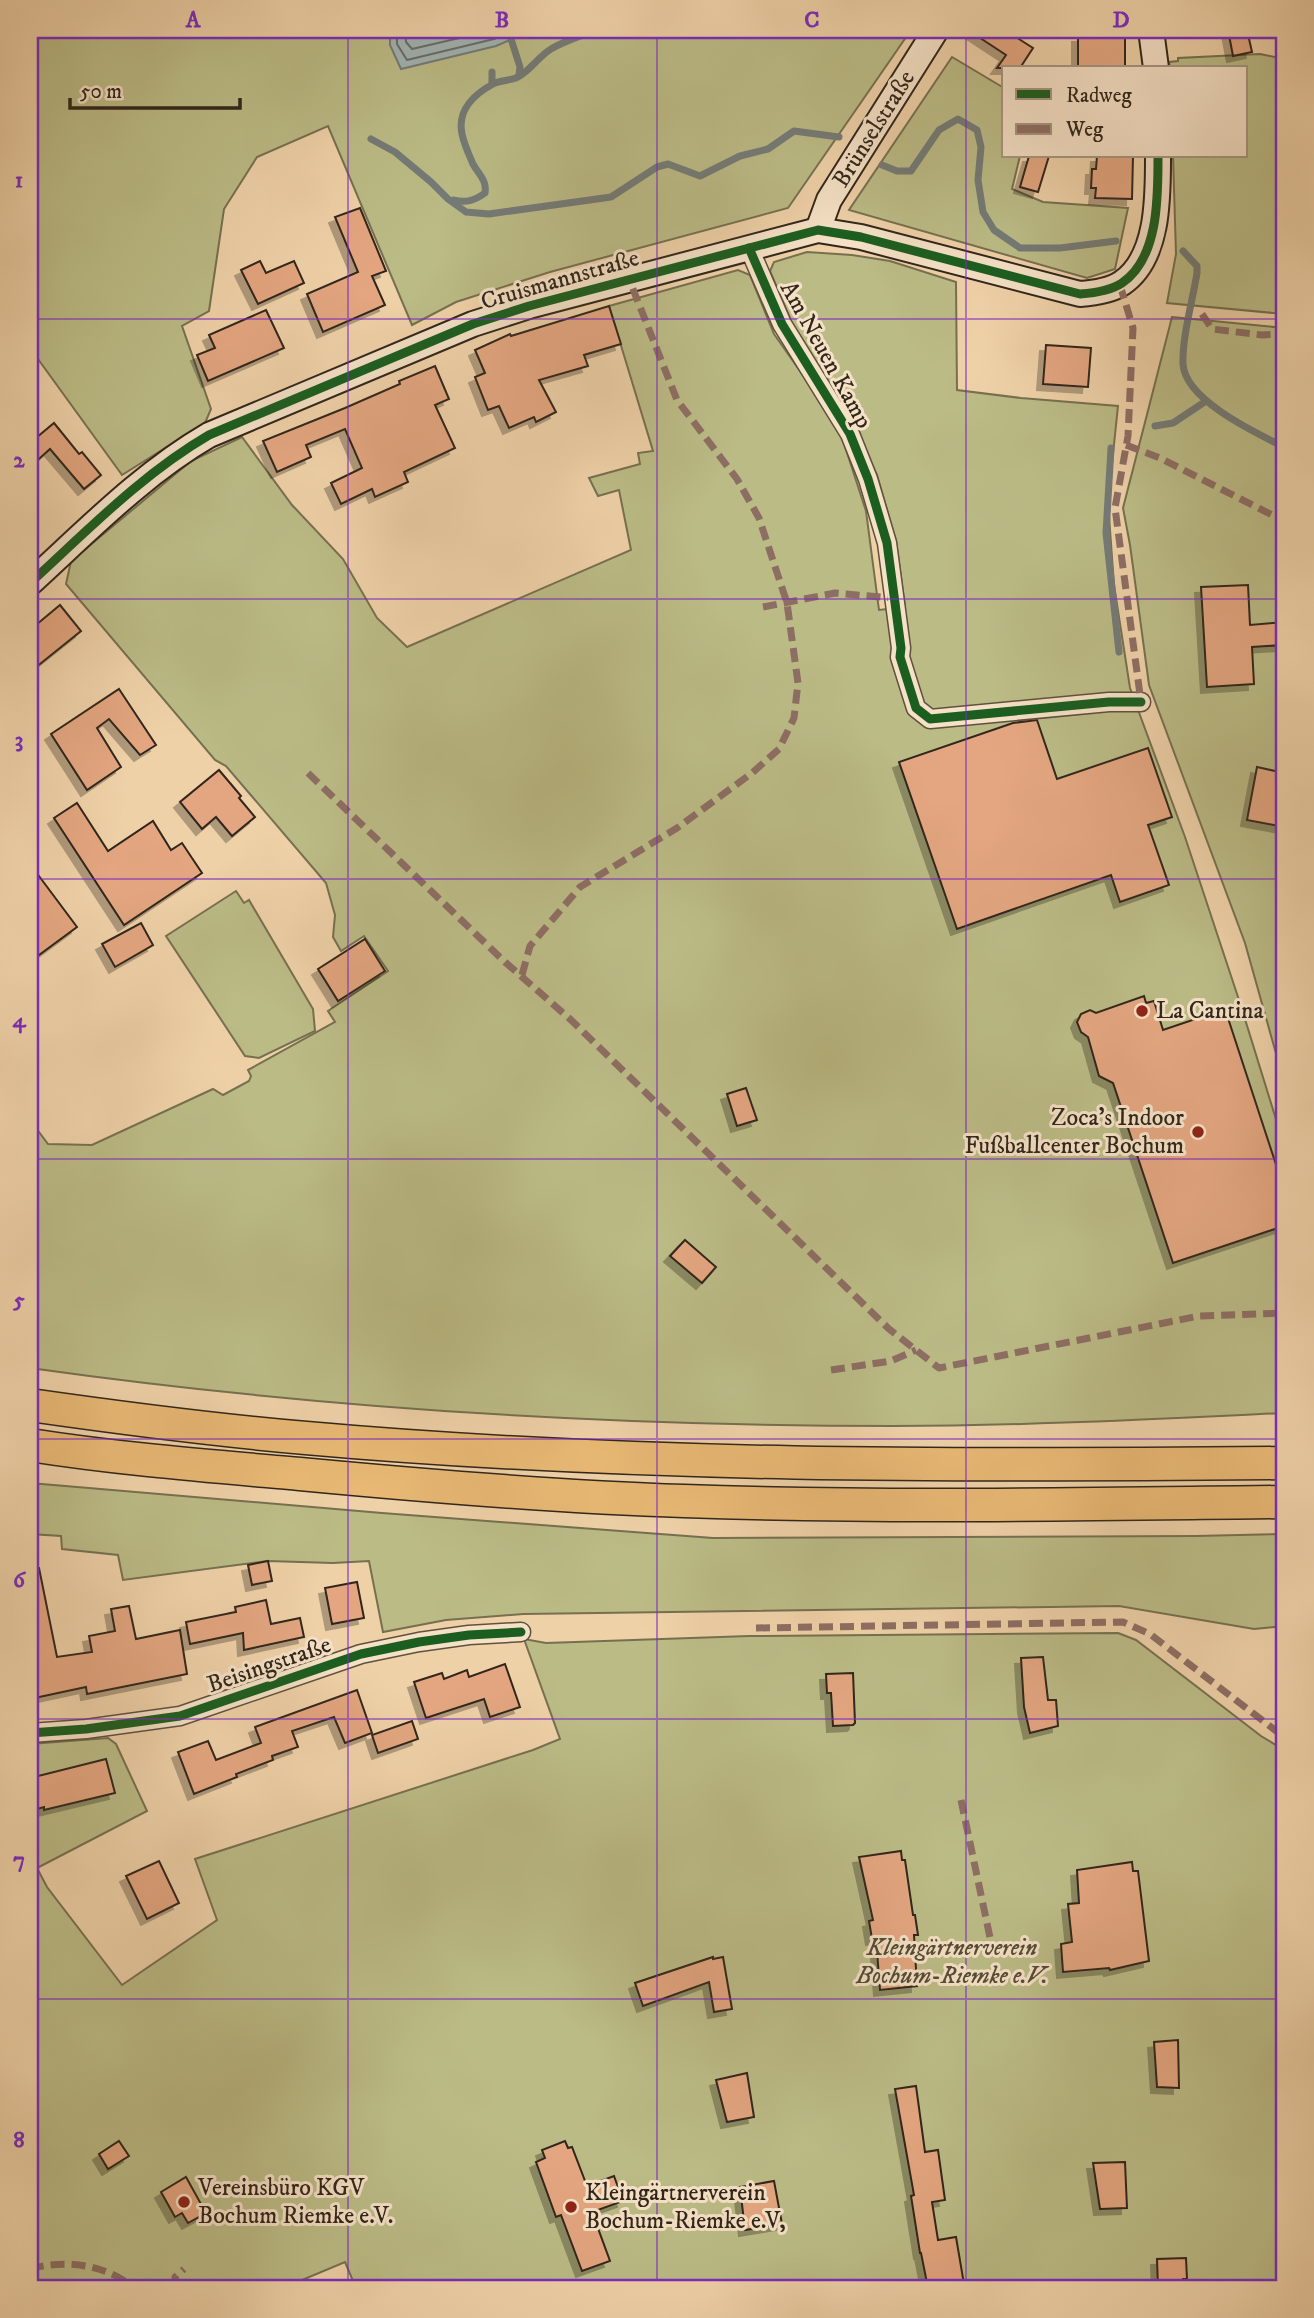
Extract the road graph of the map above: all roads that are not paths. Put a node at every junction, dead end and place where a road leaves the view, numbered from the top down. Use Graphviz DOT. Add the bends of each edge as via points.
graph roads {
  1 [pos="936,30"];
  2 [pos="1151,30"];
  3 [pos="1156,66"];
  4 [pos="1158,158"];
  5 [pos="818,230"];
  6 [pos="749,248"];
  7 [pos="30,583"];
  8 [pos="1142,702"];
  9 [pos="30,1405"];
  10 [pos="30,1445"];
  11 [pos="1284,1463"];
  12 [pos="1284,1502"];
  13 [pos="522,1632"];
  14 [pos="30,1733"];
  1 -- 5 [label="street, Brünselstraße" via="829,200"];
  2 -- 3 [label="street"];
  4 -- 5 [label="street, Cruismannstraße" via="1152,238 1144,259 1120,285 1101,292 1080,295 861,237"];
  5 -- 6 [label="street, Cruismannstraße"];
  6 -- 7 [label="street, Cruismannstraße" via="473,324 209,435 174,455"];
  6 -- 8 [label="street, Am Neuen Kamp" via="782,324 850,434 868,479 887,543 900,657 916,708 930,719"];
  9 -- 11 [label="highway" via="306,1438 690,1461"];
  10 -- 12 [label="highway" via="335,1478 684,1501"];
  13 -- 14 [label="street, Beisingstraße" via="469,1635 360,1654 180,1716"];
}
